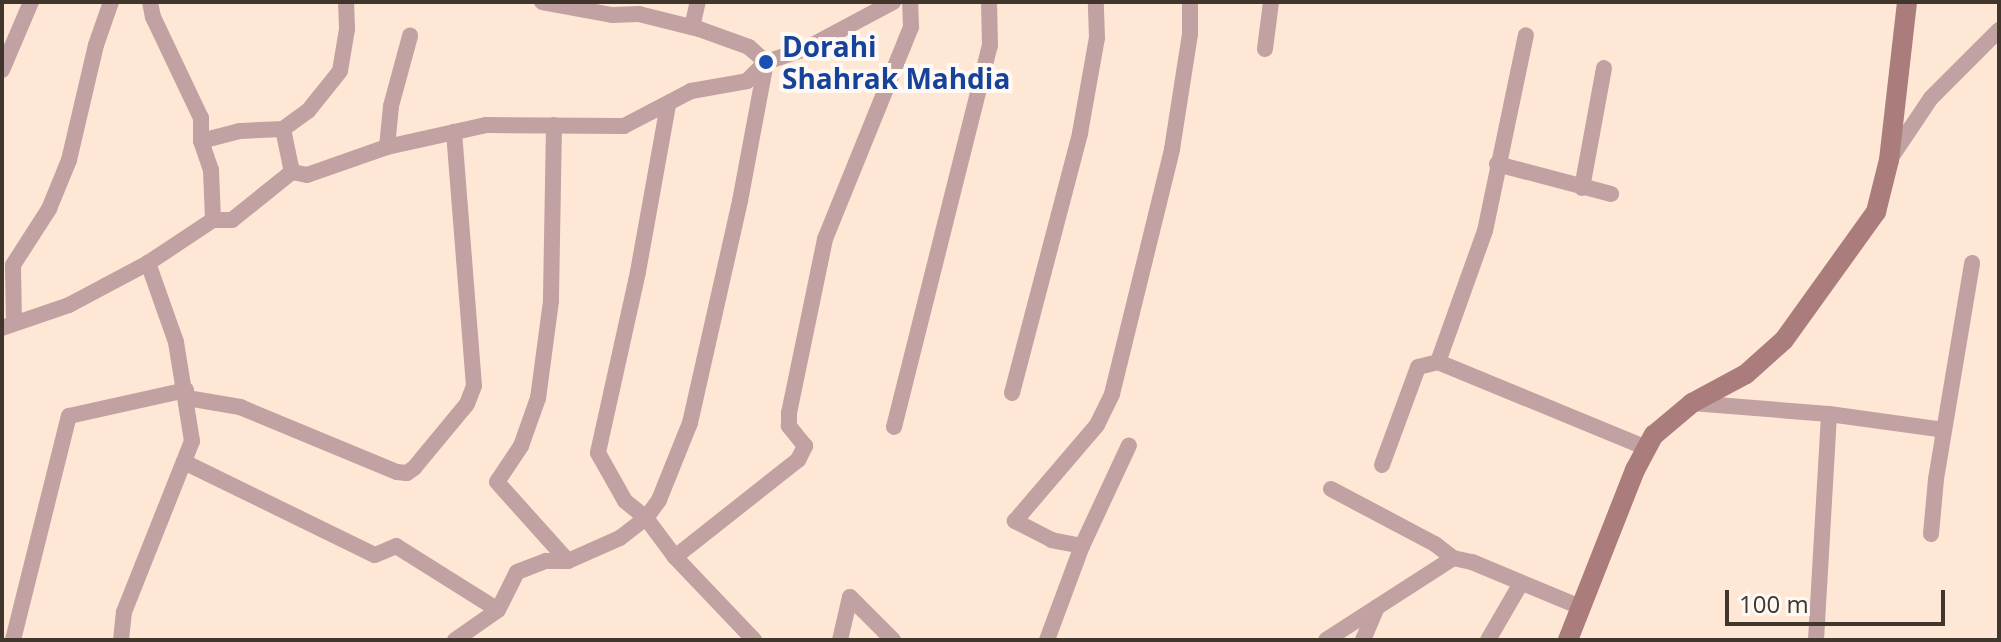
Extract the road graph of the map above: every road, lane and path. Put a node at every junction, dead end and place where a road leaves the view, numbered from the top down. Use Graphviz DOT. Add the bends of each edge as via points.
graph roads {
  1 [pos="31,2"];
  2 [pos="111,2"];
  3 [pos="150,2"];
  4 [pos="346,2"];
  5 [pos="542,2"];
  6 [pos="698,2"];
  7 [pos="893,2"];
  8 [pos="910,2"];
  9 [pos="989,2"];
  10 [pos="1096,2"];
  11 [pos="1190,2"];
  12 [pos="1271,2"];
  13 [pos="1907,2"];
  14 [pos="640,8"];
  15 [pos="692,27"];
  16 [pos="1999,30"];
  17 [pos="1526,35"];
  18 [pos="410,36"];
  19 [pos="1265,49"];
  20 [pos="766,62"];
  21 [pos="1604,68"];
  22 [pos="2,70"];
  23 [pos="668,105"];
  24 [pos="554,125"];
  25 [pos="283,129"];
  26 [pos="454,132"];
  27 [pos="201,141"];
  28 [pos="387,147"];
  29 [pos="1889,160"];
  30 [pos="1497,164"];
  31 [pos="292,172"];
  32 [pos="1582,188"];
  33 [pos="1611,194"];
  34 [pos="213,220"];
  35 [pos="148,263"];
  36 [pos="1972,263"];
  37 [pos="8,325"];
  38 [pos="1438,362"];
  39 [pos="1012,393"];
  40 [pos="186,394"];
  41 [pos="1692,403"];
  42 [pos="1829,414"];
  43 [pos="894,427"];
  44 [pos="1944,430"];
  45 [pos="1129,445"];
  46 [pos="1647,448"];
  47 [pos="184,462"];
  48 [pos="1382,465"];
  49 [pos="1331,489"];
  50 [pos="646,518"];
  51 [pos="1931,534"];
  52 [pos="1082,546"];
  53 [pos="675,557"];
  54 [pos="1453,558"];
  55 [pos="568,561"];
  56 [pos="1521,583"];
  57 [pos="1377,606"];
  58 [pos="1580,607"];
  59 [pos="498,610"];
  60 [pos="13,640"];
  61 [pos="121,640"];
  62 [pos="455,640"];
  63 [pos="754,640"];
  64 [pos="840,640"];
  65 [pos="893,640"];
  66 [pos="1047,640"];
  67 [pos="1326,640"];
  68 [pos="1363,640"];
  69 [pos="1488,640"];
  70 [pos="1568,640"];
  71 [pos="1816,640"];
  1 -- 22 [label="street"];
  2 -- 37 [label="street" via="69,160 49,209 13,265"];
  3 -- 27 [label="street" via="201,118"];
  4 -- 25 [label="street" via="340,71 308,111"];
  5 -- 14 [label="street" via="612,15"];
  6 -- 15 [label="street"];
  7 -- 20 [label="street" via="805,49"];
  8 -- 53 [label="street" via="911,27 825,239 789,413 789,426 805,446 798,460"];
  9 -- 43 [label="street" via="990,46"];
  10 -- 39 [label="street" via="1097,38 1080,133"];
  11 -- 52 [label="street" via="1172,149 1112,394 1097,425 1015,521 1052,540"];
  12 -- 19 [label="street"];
  13 -- 29 [label="street"];
  14 -- 15 [label="street"];
  15 -- 20 [label="street" via="749,47"];
  16 -- 29 [label="street" via="1931,98"];
  17 -- 30 [label="street"];
  18 -- 28 [label="street" via="391,106"];
  20 -- 23 [label="street" via="747,81 691,91"];
  20 -- 50 [label="street" via="690,423 659,500"];
  21 -- 32 [label="street"];
  23 -- 24 [label="street" via="624,126"];
  23 -- 50 [label="street" via="598,453 625,501"];
  24 -- 26 [label="street" via="486,125"];
  24 -- 55 [label="street" via="551,301 538,398 521,446 497,482"];
  25 -- 27 [label="street" via="240,131"];
  25 -- 31 [label="street"];
  26 -- 28 [label="street"];
  26 -- 40 [label="street" via="474,386 467,404 414,468 397,472 240,407"];
  27 -- 34 [label="street" via="211,170"];
  28 -- 31 [label="street" via="307,175"];
  29 -- 41 [label="street" via="1876,212 1784,340 1746,374"];
  30 -- 32 [label="street"];
  30 -- 38 [label="street" via="1485,231"];
  31 -- 34 [label="street" via="232,220"];
  32 -- 33 [label="street"];
  34 -- 35 [label="street"];
  35 -- 37 [label="street" via="69,305"];
  35 -- 40 [label="street" via="176,342"];
  36 -- 44 [label="street"];
  38 -- 46 [label="street"];
  38 -- 48 [label="street" via="1418,367"];
  40 -- 47 [label="street" via="192,441"];
  40 -- 60 [label="street" via="69,416"];
  41 -- 42 [label="street"];
  41 -- 46 [label="street" via="1654,435"];
  42 -- 44 [label="street"];
  42 -- 71 [label="street"];
  44 -- 51 [label="street"];
  45 -- 52 [label="street"];
  46 -- 58 [label="street"];
  47 -- 59 [label="street" via="375,555 392,546 403,549"];
  47 -- 61 [label="street" via="124,612"];
  49 -- 54 [label="street"];
  50 -- 53 [label="street"];
  50 -- 55 [label="street" via="620,538"];
  52 -- 66 [label="street"];
  53 -- 63 [label="street"];
  54 -- 56 [label="street"];
  54 -- 57 [label="street"];
  55 -- 59 [label="street" via="546,561 517,572"];
  56 -- 58 [label="street"];
  56 -- 69 [label="street"];
  57 -- 67 [label="street"];
  57 -- 68 [label="street"];
  58 -- 70 [label="street"];
  59 -- 62 [label="street"];
  64 -- 65 [label="street" via="850,597"];
}
